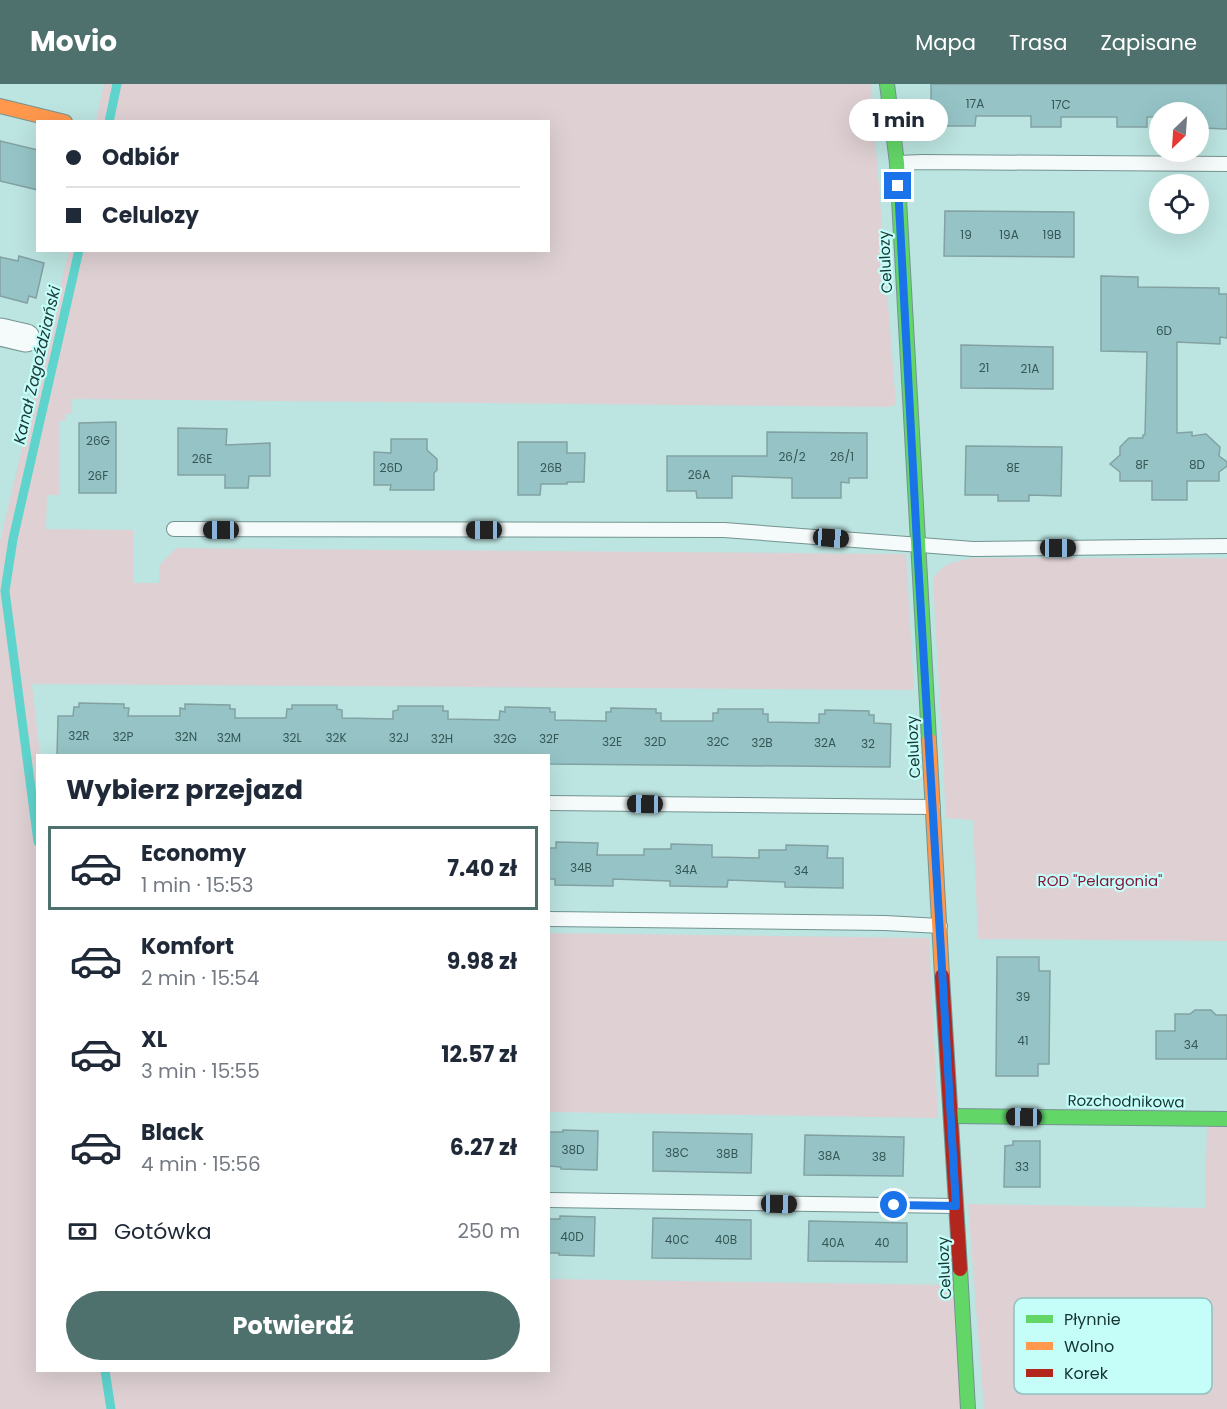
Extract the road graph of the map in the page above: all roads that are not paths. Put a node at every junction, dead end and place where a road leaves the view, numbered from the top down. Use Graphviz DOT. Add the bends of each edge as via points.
graph roads {
  1 [pos="887,84"];
  2 [pos="0,106"];
  3 [pos="57,120"];
  4 [pos="897,163"];
  5 [pos="1227,164"];
  6 [pos="0,332"];
  7 [pos="26,338"];
  8 [pos="174,530"];
  9 [pos="917,544"];
  10 [pos="1227,546"];
  11 [pos="550,803"];
  12 [pos="933,807"];
  13 [pos="550,919"];
  14 [pos="940,926"];
  15 [pos="952,1116"];
  16 [pos="1227,1119"];
  17 [pos="550,1200"];
  18 [pos="956,1206"];
  19 [pos="968,1409"];
  1 -- 4 [label="street, Celulozy"];
  2 -- 3 [label="street"];
  4 -- 5 [label="lane"];
  4 -- 9 [label="street, Celulozy"];
  6 -- 7 [label="street"];
  8 -- 9 [label="lane" via="724,530"];
  9 -- 10 [label="lane" via="973,549"];
  9 -- 12 [label="street, Celulozy"];
  11 -- 12 [label="lane"];
  12 -- 14 [label="street, Celulozy"];
  13 -- 14 [label="lane"];
  14 -- 15 [label="street, Celulozy"];
  15 -- 16 [label="street, Rozchodnikowa"];
  15 -- 18 [label="street, Celulozy"];
  17 -- 18 [label="lane"];
  18 -- 19 [label="street, Celulozy"];
}
